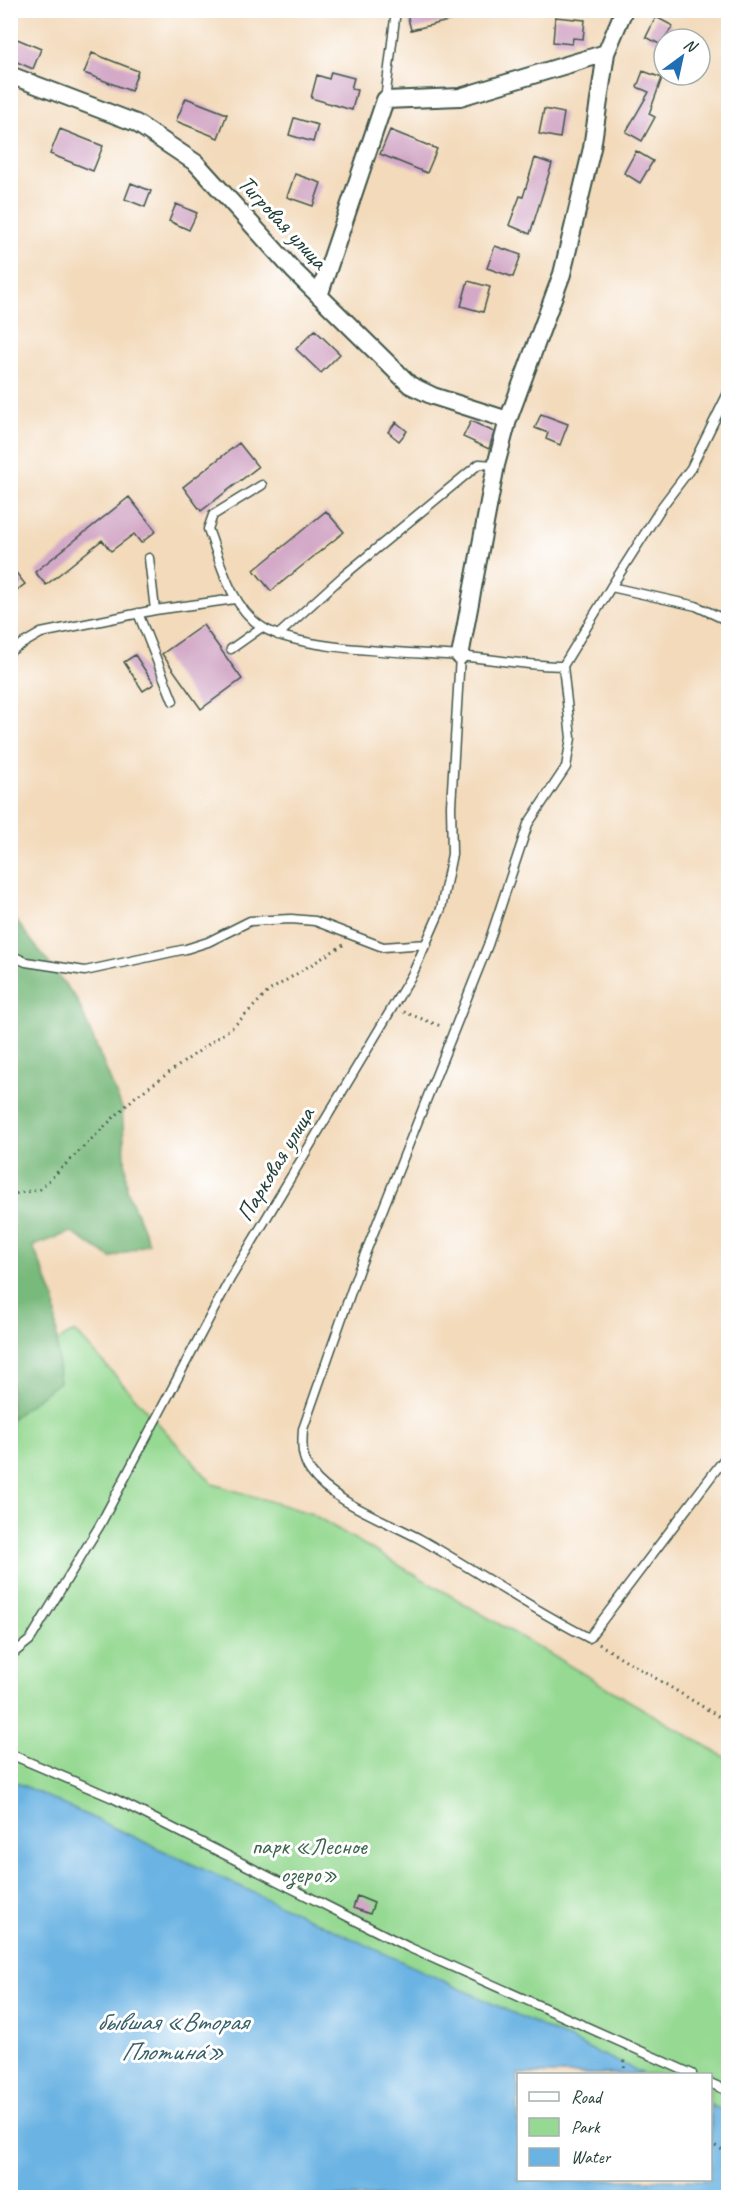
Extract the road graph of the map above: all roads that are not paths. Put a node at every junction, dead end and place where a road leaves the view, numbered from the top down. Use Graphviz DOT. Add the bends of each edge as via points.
graph roads {
  1 [pos="396,10"];
  2 [pos="624,10"];
  3 [pos="606,53"];
  4 [pos="10,75"];
  5 [pos="385,100"];
  6 [pos="319,296"];
  7 [pos="729,393"];
  8 [pos="726,403"];
  9 [pos="508,420"];
  10 [pos="496,465"];
  11 [pos="262,485"];
  12 [pos="148,558"];
  13 [pos="611,587"];
  14 [pos="235,599"];
  15 [pos="155,610"];
  16 [pos="138,613"];
  17 [pos="729,621"];
  18 [pos="262,627"];
  19 [pos="278,634"];
  20 [pos="231,649"];
  21 [pos="10,651"];
  22 [pos="460,656"];
  23 [pos="563,666"];
  24 [pos="173,701"];
  25 [pos="428,945"];
  26 [pos="10,955"];
  27 [pos="729,1454"];
  28 [pos="10,1656"];
  29 [pos="10,1754"];
  30 [pos="690,2073"];
  31 [pos="712,2083"];
  32 [pos="729,2091"];
  1 -- 5 [label="lane"];
  2 -- 3 [label="street"];
  3 -- 5 [label="street" via="460,97"];
  3 -- 9 [label="street" via="580,211 562,274"];
  4 -- 6 [label="street, Тигровая улица" via="136,123 196,163"];
  5 -- 6 [label="street"];
  6 -- 9 [label="street, Тигровая улица" via="410,385"];
  7 -- 8 [label="lane"];
  8 -- 13 [label="lane" via="691,468"];
  9 -- 10 [label="street"];
  10 -- 19 [label="lane" via="479,464"];
  10 -- 22 [label="street"];
  11 -- 14 [label="lane" via="208,522"];
  12 -- 15 [label="lane"];
  13 -- 17 [label="lane" via="696,606"];
  13 -- 23 [label="lane"];
  14 -- 15 [label="lane"];
  14 -- 18 [label="lane"];
  15 -- 16 [label="lane"];
  16 -- 21 [label="lane" via="41,633"];
  16 -- 24 [label="lane"];
  18 -- 19 [label="lane"];
  18 -- 20 [label="lane"];
  19 -- 22 [label="lane" via="302,642"];
  22 -- 23 [label="lane" via="530,666"];
  22 -- 25 [label="lane, Парковая улица" via="452,854 441,909"];
  23 -- 27 [label="lane" via="571,738 566,767 528,824 456,1032 359,1269 303,1429 302,1454 312,1473 338,1496 589,1638"];
  25 -- 26 [label="lane" via="383,947 315,921 250,921 208,942 111,968 85,971 26,962"];
  25 -- 28 [label="lane, Парковая улица" via="230,1279 100,1525 30,1640"];
  29 -- 30 [label="lane" via="113,1798 408,1947"];
  31 -- 32 [label="lane"];
}
